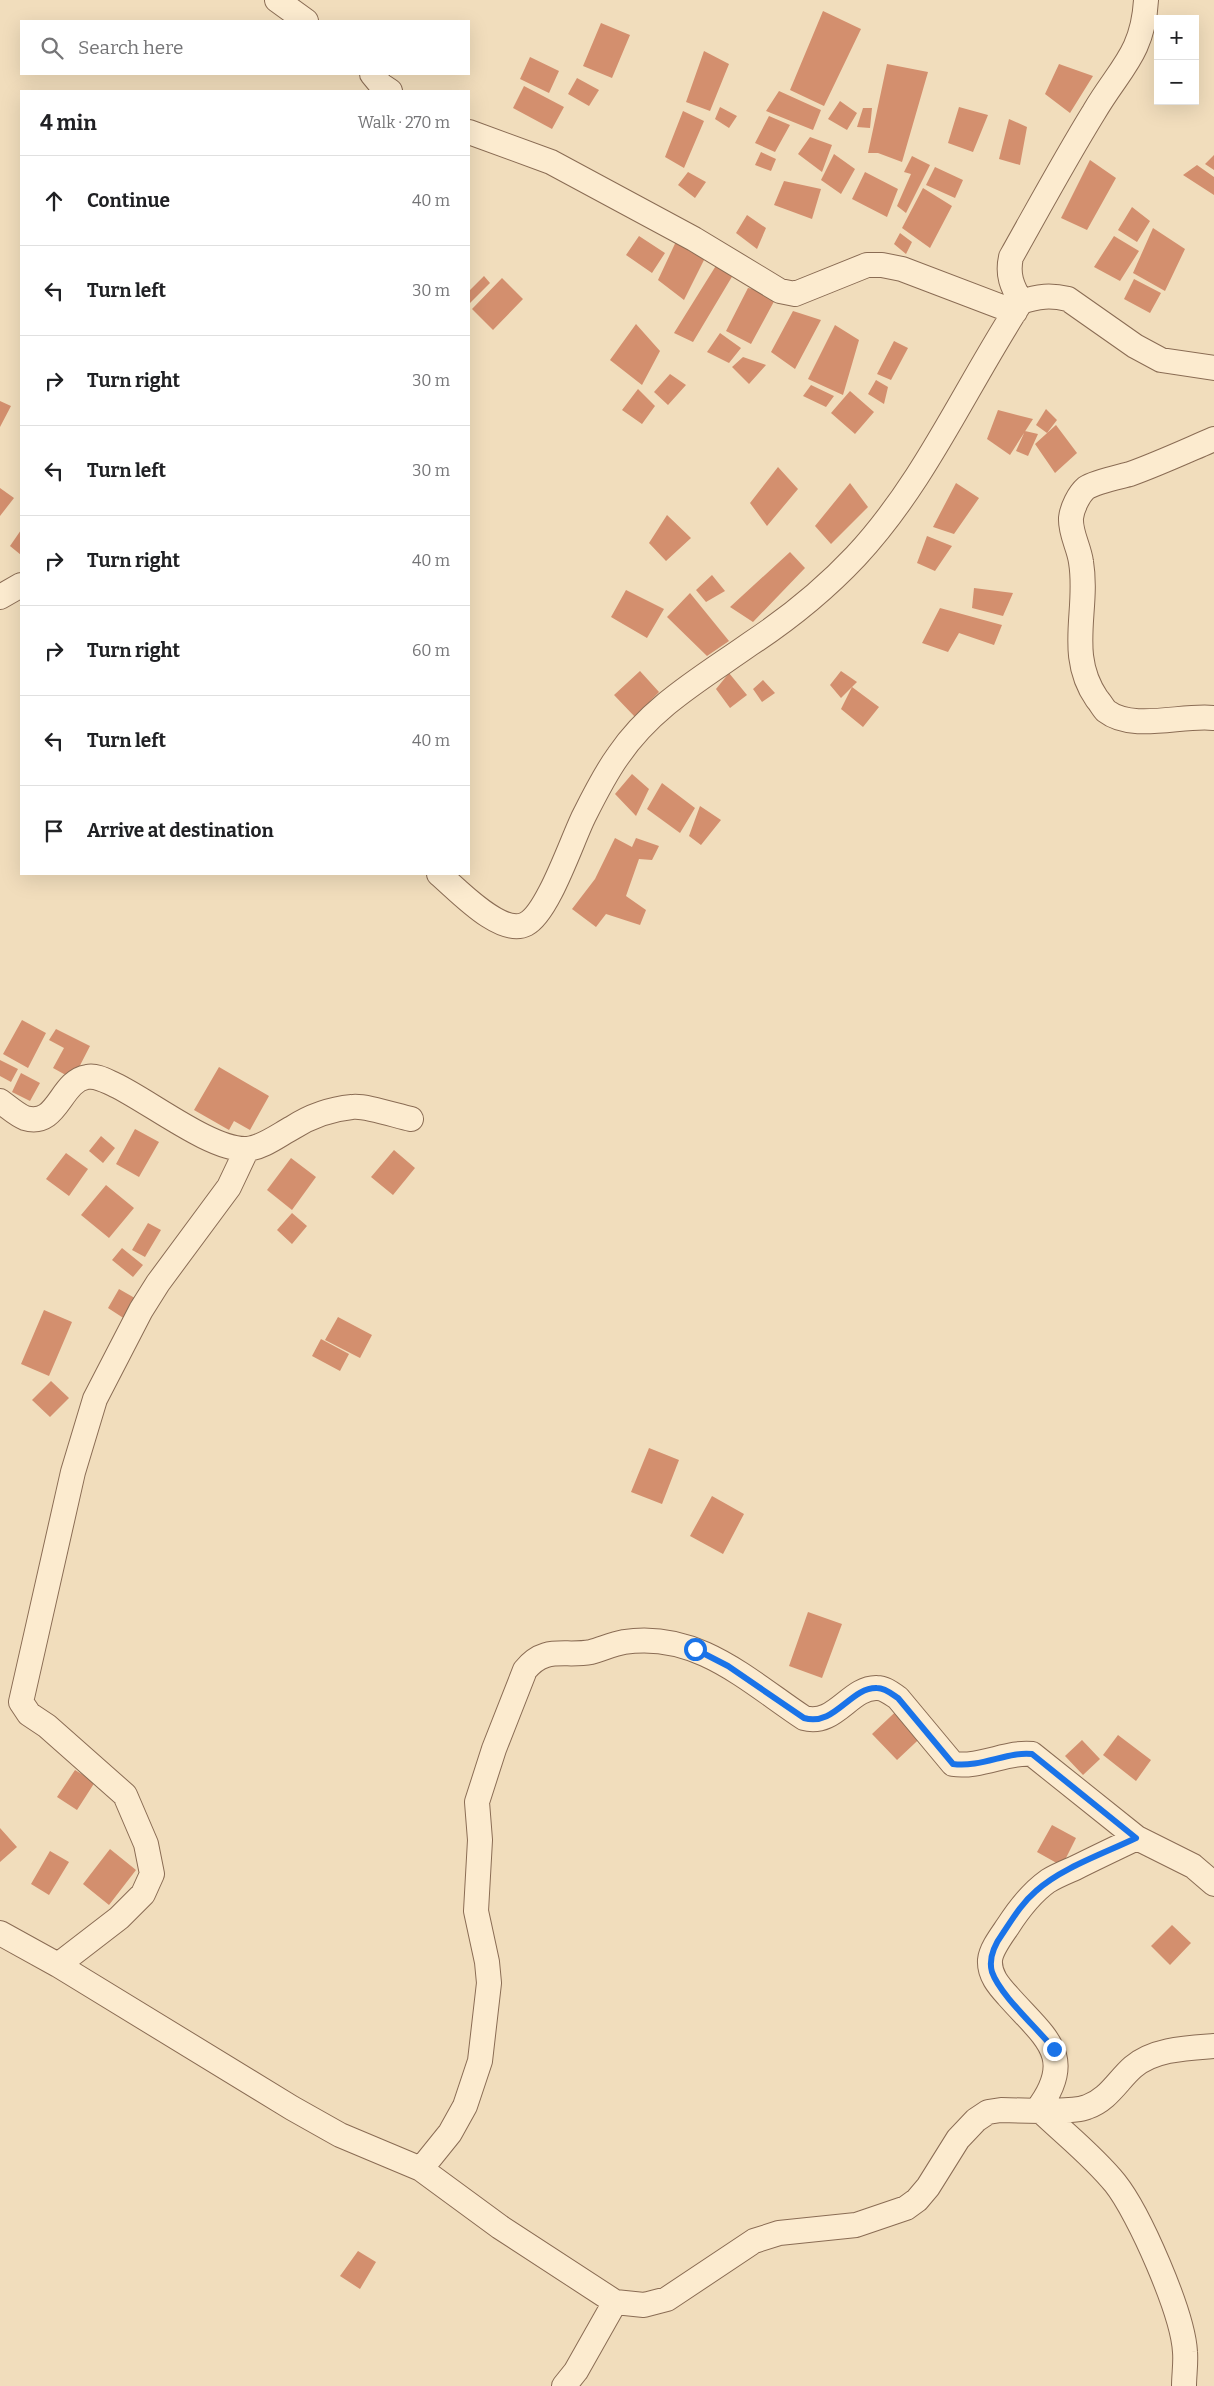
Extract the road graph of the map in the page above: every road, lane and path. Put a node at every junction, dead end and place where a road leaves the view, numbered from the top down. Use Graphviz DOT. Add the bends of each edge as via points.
graph roads {
  1 [pos="277,0"];
  2 [pos="1146,0"];
  3 [pos="305,20"];
  4 [pos="373,75"];
  5 [pos="389,90"];
  6 [pos="470,132"];
  7 [pos="1018,307"];
  8 [pos="1214,368"];
  9 [pos="1214,439"];
  10 [pos="20,586"];
  11 [pos="0,596"];
  12 [pos="1214,718"];
  13 [pos="441,875"];
  14 [pos="0,1101"];
  15 [pos="411,1119"];
  16 [pos="247,1149"];
  17 [pos="1136,1838"];
  18 [pos="1214,1884"];
  19 [pos="0,1933"];
  20 [pos="58,1965"];
  21 [pos="1214,2046"];
  22 [pos="1039,2111"];
  23 [pos="420,2169"];
  24 [pos="615,2302"];
  25 [pos="564,2386"];
  26 [pos="1184,2386"];
  1 -- 3 [label="street"];
  2 -- 7 [label="street" via="1132,56 1094,110 1011,258 1008,270"];
  4 -- 5 [label="street"];
  6 -- 7 [label="street" via="551,162 694,239 780,291 795,294 867,265 882,265"];
  7 -- 8 [label="street" via="1036,297 1068,299 1135,346 1162,360"];
  7 -- 13 [label="street" via="907,493 856,556 801,607 651,715 617,756 584,816 542,910 529,923 518,927 494,920"];
  9 -- 12 [label="street" via="1153,466 1087,488 1077,500 1071,517 1081,562 1083,590 1079,640 1088,686 1106,711 1122,718 1146,722 1202,716"];
  10 -- 11 [label="street"];
  14 -- 16 [label="street" via="25,1118 38,1118 51,1113 74,1081 87,1076 98,1077 222,1144"];
  15 -- 16 [label="street" via="353,1106 310,1117 265,1143"];
  16 -- 20 [label="street" via="229,1187 158,1283 95,1399 73,1472 47,1594 27,1667 21,1702 29,1714 126,1795 146,1844 152,1874 143,1894 119,1918"];
  17 -- 18 [label="street" via="1193,1866"];
  17 -- 22 [label="street" via="1049,1880 1011,1921 990,1958 991,1971 998,1984 1054,2049 1058,2061 1052,2085"];
  17 -- 23 [label="street" via="1032,1754 985,1763 953,1764 898,1698 888,1691 877,1688 865,1691 827,1717 812,1720 804,1718 728,1666 695,1649 672,1642 623,1642 590,1652 544,1655 533,1660 525,1670 477,1802 480,1840 476,1911 489,1983 480,2061 465,2106 450,2133"];
  19 -- 20 [label="street"];
  20 -- 23 [label="street" via="292,2108 340,2135"];
  21 -- 22 [label="street" via="1149,2057 1135,2065 1097,2102 1086,2108"];
  22 -- 24 [label="street" via="1001,2110 988,2112 976,2120 958,2139 917,2200 900,2210 856,2225 779,2234 754,2241 667,2299 644,2305"];
  22 -- 26 [label="street" via="1106,2172 1132,2209 1156,2260 1180,2326 1186,2351"];
  23 -- 24 [label="street" via="500,2227"];
  24 -- 25 [label="street"];
}
